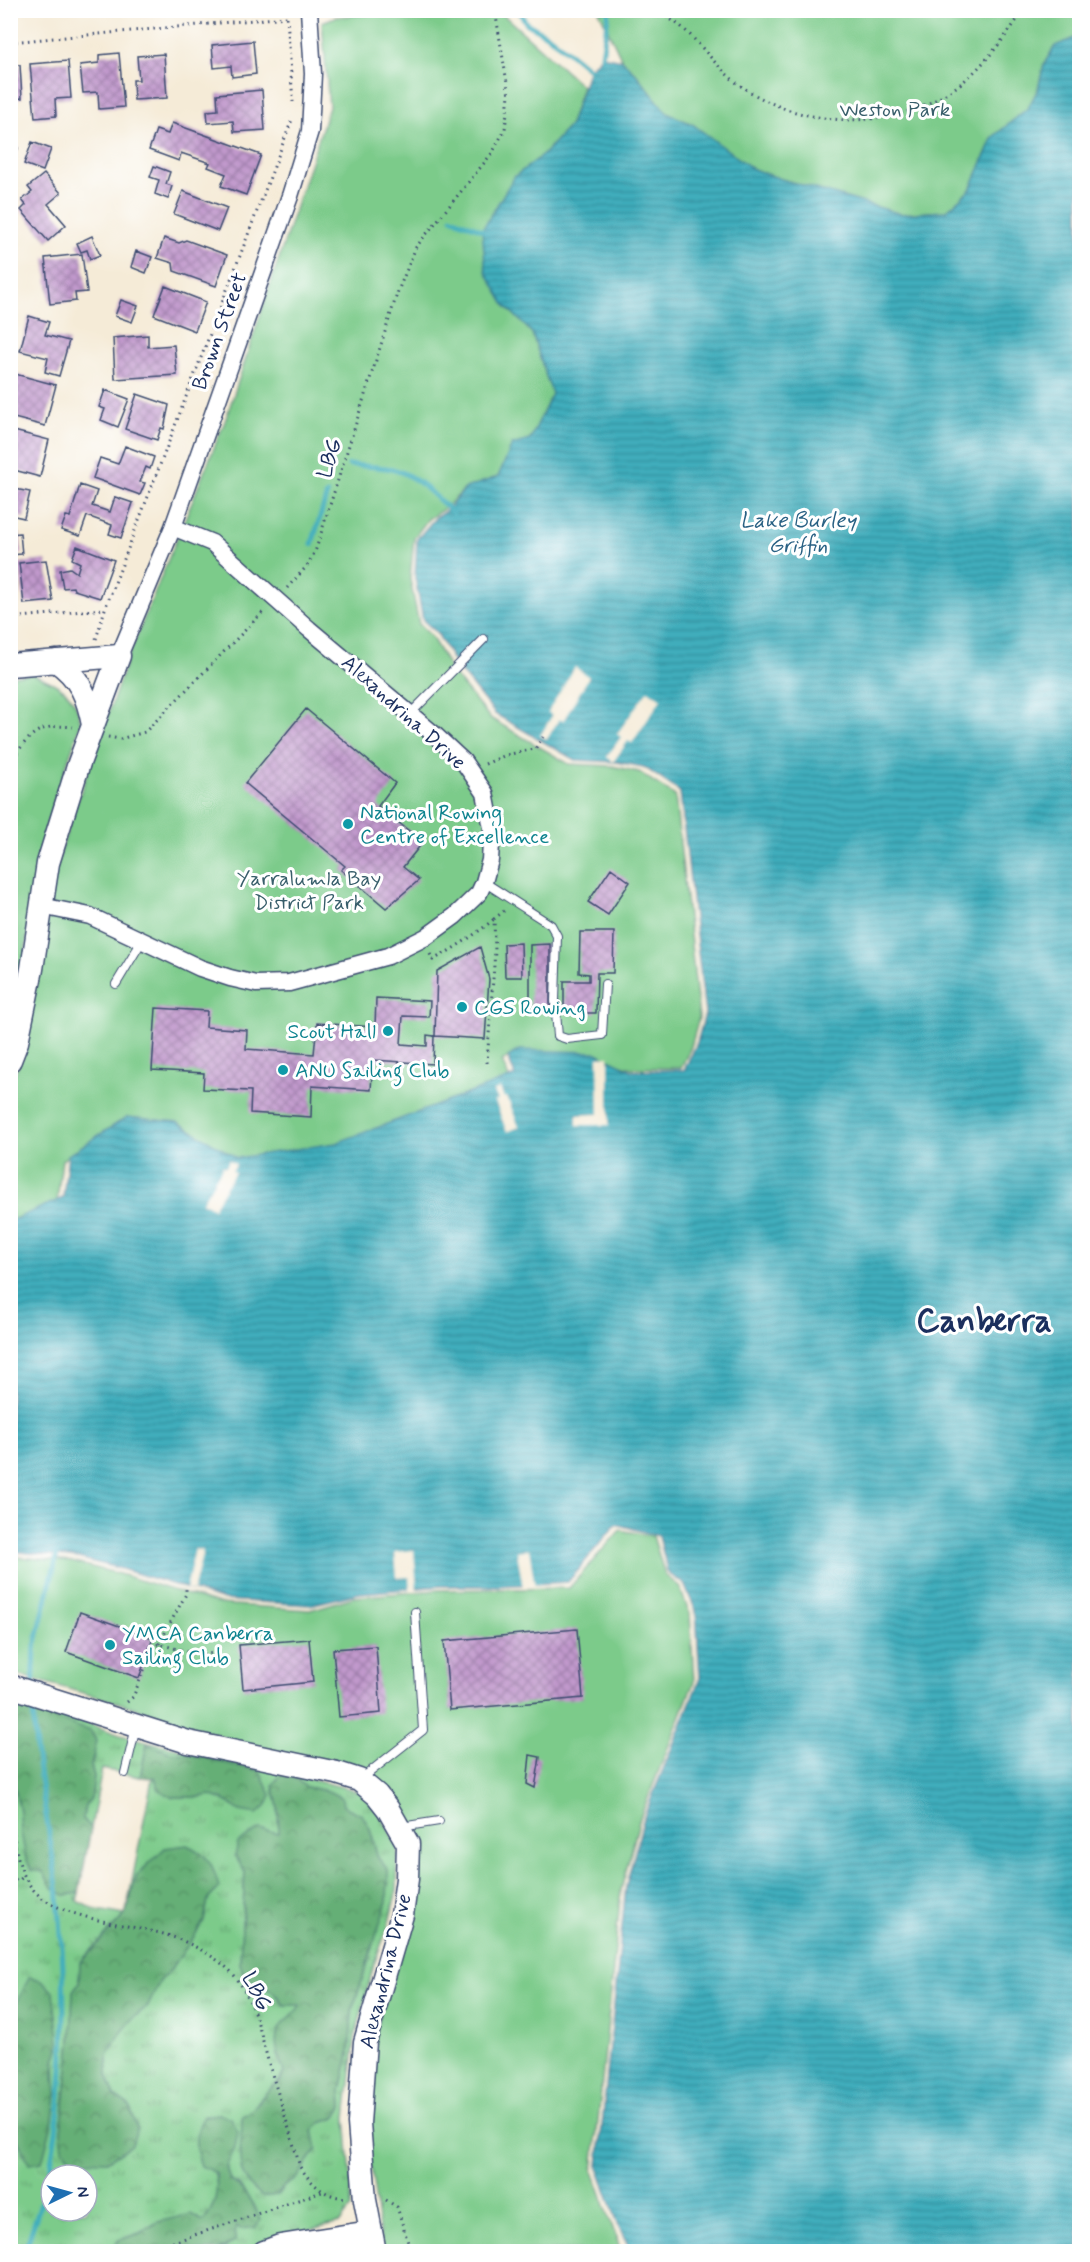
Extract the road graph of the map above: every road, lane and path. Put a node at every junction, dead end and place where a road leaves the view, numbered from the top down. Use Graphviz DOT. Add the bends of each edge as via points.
graph roads {
  1 [pos="351,10"];
  2 [pos="495,10"];
  3 [pos="656,10"];
  4 [pos="1024,10"];
  5 [pos="309,13"];
  6 [pos="287,17"];
  7 [pos="10,42"];
  8 [pos="293,104"];
  9 [pos="294,115"];
  10 [pos="173,527"];
  11 [pos="277,598"];
  12 [pos="105,609"];
  13 [pos="10,618"];
  14 [pos="484,639"];
  15 [pos="119,656"];
  16 [pos="90,658"];
  17 [pos="56,661"];
  18 [pos="10,665"];
  19 [pos="410,714"];
  20 [pos="92,729"];
  21 [pos="543,737"];
  22 [pos="10,763"];
  23 [pos="470,772"];
  24 [pos="484,882"];
  25 [pos="514,902"];
  26 [pos="41,906"];
  27 [pos="142,941"];
  28 [pos="116,984"];
  29 [pos="605,984"];
  30 [pos="10,1060"];
  31 [pos="487,1063"];
  32 [pos="186,1587"];
  33 [pos="415,1612"];
  34 [pos="159,1644"];
  35 [pos="220,1653"];
  36 [pos="25,1691"];
  37 [pos="121,1702"];
  38 [pos="136,1726"];
  39 [pos="125,1773"];
  40 [pos="359,1780"];
  41 [pos="10,1804"];
  42 [pos="440,1821"];
  43 [pos="398,1827"];
  44 [pos="24,1875"];
  45 [pos="10,1877"];
  46 [pos="322,2192"];
  47 [pos="365,2200"];
  48 [pos="372,2242"];
  49 [pos="144,2252"];
  50 [pos="264,2252"];
  51 [pos="411,2252"];
  1 -- 5 [label="path"];
  2 -- 11 [label="path, LBG" via="509,95 505,129 494,152 416,247 398,291 316,549 307,566"];
  3 -- 4 [label="path" via="685,29 742,87 769,103 808,116 858,121 889,117 946,94 992,53"];
  5 -- 6 [label="path"];
  5 -- 10 [label="street, Brown Street" via="313,74 310,131"];
  6 -- 7 [label="path"];
  6 -- 8 [label="path"];
  9 -- 12 [label="path"];
  10 -- 11 [label="street, Alexandrina Drive" via="212,543"];
  10 -- 15 [label="street, Brown Street"];
  11 -- 19 [label="street, Alexandrina Drive"];
  11 -- 20 [label="path, LBG" via="145,732 120,739"];
  12 -- 13 [label="path"];
  12 -- 16 [label="path"];
  14 -- 19 [label="lane"];
  15 -- 16 [label="main road"];
  15 -- 20 [label="main road"];
  16 -- 17 [label="main road"];
  17 -- 18 [label="main road"];
  17 -- 20 [label="main road" via="81,685 89,701"];
  19 -- 23 [label="street, Alexandrina Drive" via="463,761"];
  20 -- 22 [label="path, LBG" via="48,726 33,734"];
  20 -- 26 [label="main road" via="48,863"];
  21 -- 23 [label="path" via="535,749 506,755"];
  23 -- 24 [label="street, Alexandrina Drive" via="484,793 492,828"];
  24 -- 25 [label="lane"];
  24 -- 27 [label="street, Alexandrina Drive" via="479,893 426,938 388,956 289,983 256,984 230,978"];
  25 -- 29 [label="lane" via="551,925 557,936 558,1036 567,1039 602,1035"];
  25 -- 31 [label="path" via="494,920"];
  26 -- 27 [label="street, Alexandrina Drive" via="90,916"];
  26 -- 30 [label="main road" via="32,969"];
  27 -- 28 [label="lane"];
  32 -- 34 [label="path"];
  33 -- 40 [label="lane" via="423,1730"];
  34 -- 35 [label="path" via="196,1654"];
  34 -- 37 [label="path" via="154,1646 133,1697"];
  36 -- 38 [label="main road, Alexandrina Drive"];
  38 -- 39 [label="lane"];
  38 -- 40 [label="main road, Alexandrina Drive" via="188,1742"];
  40 -- 43 [label="main road, Alexandrina Drive" via="377,1795"];
  41 -- 44 [label="path, LBG"];
  42 -- 43 [label="lane"];
  43 -- 47 [label="main road, Alexandrina Drive" via="408,1844 402,1915 365,2042 359,2123"];
  44 -- 45 [label="path" via="18,1881"];
  44 -- 46 [label="path, LBG" via="37,1895 48,1903 99,1920 167,1935 227,1968 241,1984 253,2010 300,2167"];
  46 -- 47 [label="path"];
  46 -- 49 [label="path"];
  47 -- 48 [label="main road, Alexandrina Drive"];
  47 -- 51 [label="path" via="385,2200 397,2207"];
  48 -- 50 [label="main road" via="280,2246"];
}
